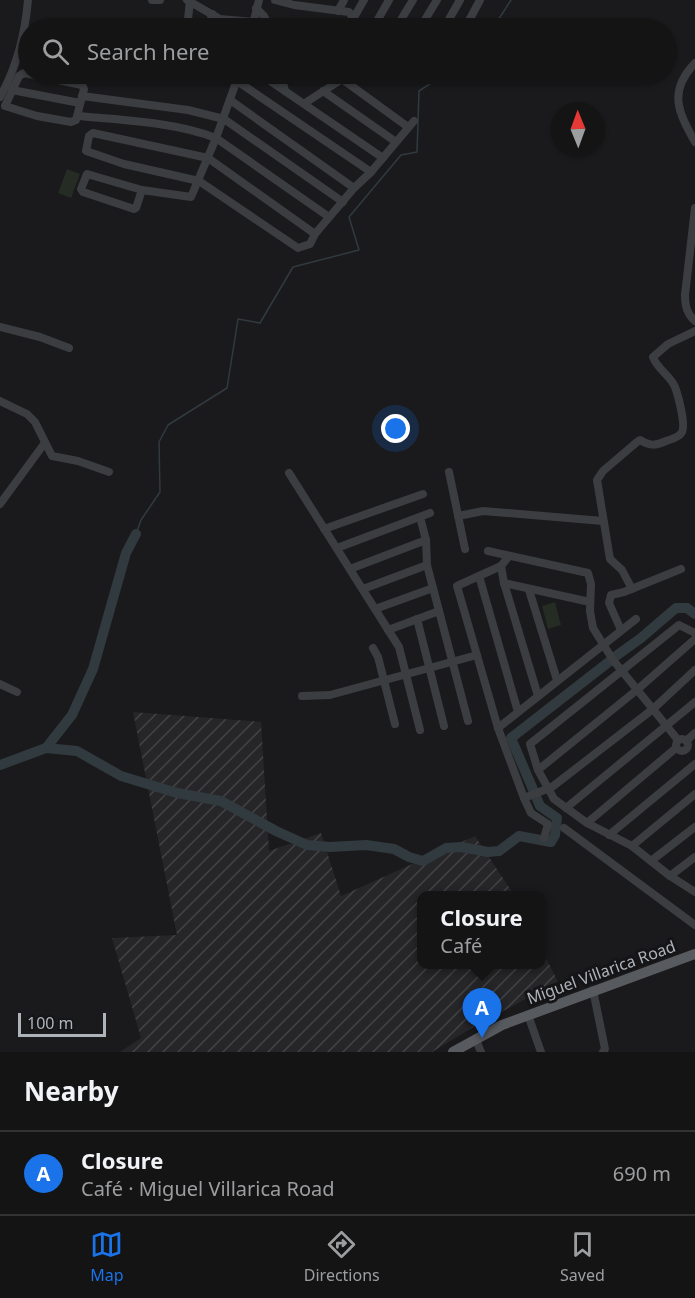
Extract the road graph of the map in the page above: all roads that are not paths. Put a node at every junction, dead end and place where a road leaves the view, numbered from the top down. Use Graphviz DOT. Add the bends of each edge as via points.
graph roads {
  1 [pos="28,0"];
  2 [pos="152,0"];
  3 [pos="160,0"];
  4 [pos="344,0"];
  5 [pos="364,0"];
  6 [pos="389,0"];
  7 [pos="413,0"];
  8 [pos="437,0"];
  9 [pos="460,0"];
  10 [pos="480,0"];
  11 [pos="188,1"];
  12 [pos="275,1"];
  13 [pos="296,2"];
  14 [pos="258,4"];
  15 [pos="319,4"];
  16 [pos="338,11"];
  17 [pos="212,14"];
  18 [pos="27,18"];
  19 [pos="187,18"];
  20 [pos="211,18"];
  21 [pos="218,18"];
  22 [pos="265,18"];
  23 [pos="352,18"];
  24 [pos="354,18"];
  25 [pos="379,18"];
  26 [pos="402,18"];
  27 [pos="426,18"];
  28 [pos="450,18"];
  29 [pos="470,18"];
  30 [pos="18,56"];
  31 [pos="695,63"];
  32 [pos="18,78"];
  33 [pos="79,84"];
  34 [pos="236,84"];
  35 [pos="248,84"];
  36 [pos="275,84"];
  37 [pos="283,84"];
  38 [pos="335,84"];
  39 [pos="354,84"];
  40 [pos="12,90"];
  41 [pos="285,91"];
  42 [pos="323,91"];
  43 [pos="0,97"];
  44 [pos="81,100"];
  45 [pos="230,100"];
  46 [pos="305,103"];
  47 [pos="78,116"];
  48 [pos="224,119"];
  49 [pos="216,138"];
  50 [pos="396,142"];
  51 [pos="695,142"];
  52 [pos="208,158"];
  53 [pos="383,158"];
  54 [pos="371,172"];
  55 [pos="199,181"];
  56 [pos="354,188"];
  57 [pos="142,190"];
  58 [pos="343,202"];
  59 [pos="695,208"];
  60 [pos="329,217"];
  61 [pos="315,234"];
  62 [pos="695,321"];
  63 [pos="0,327"];
  64 [pos="695,331"];
  65 [pos="69,348"];
  66 [pos="0,401"];
  67 [pos="44,444"];
  68 [pos="110,472"];
  69 [pos="289,472"];
  70 [pos="449,472"];
  71 [pos="423,494"];
  72 [pos="0,504"];
  73 [pos="430,513"];
  74 [pos="458,516"];
  75 [pos="420,517"];
  76 [pos="603,521"];
  77 [pos="324,529"];
  78 [pos="426,540"];
  79 [pos="337,548"];
  80 [pos="465,549"];
  81 [pos="488,551"];
  82 [pos="509,556"];
  83 [pos="427,565"];
  84 [pos="501,567"];
  85 [pos="681,568"];
  86 [pos="350,569"];
  87 [pos="479,576"];
  88 [pos="504,583"];
  89 [pos="432,588"];
  90 [pos="363,589"];
  91 [pos="632,589"];
  92 [pos="529,590"];
  93 [pos="591,602"];
  94 [pos="375,609"];
  95 [pos="439,611"];
  96 [pos="417,619"];
  97 [pos="636,619"];
  98 [pos="388,630"];
  99 [pos="621,630"];
  100 [pos="695,633"];
  101 [pos="695,639"];
  102 [pos="603,644"];
  103 [pos="373,648"];
  104 [pos="477,655"];
  105 [pos="452,662"];
  106 [pos="429,668"];
  107 [pos="622,670"];
  108 [pos="695,670"];
  109 [pos="406,675"];
  110 [pos="557,680"];
  111 [pos="384,681"];
  112 [pos="0,684"];
  113 [pos="638,689"];
  114 [pos="17,692"];
  115 [pos="302,696"];
  116 [pos="537,696"];
  117 [pos="695,702"];
  118 [pos="652,709"];
  119 [pos="518,712"];
  120 [pos="468,721"];
  121 [pos="395,724"];
  122 [pos="444,726"];
  123 [pos="666,727"];
  124 [pos="498,728"];
  125 [pos="420,730"];
  126 [pos="695,733"];
  127 [pos="681,745"];
  128 [pos="695,764"];
  129 [pos="538,770"];
  130 [pos="548,789"];
  131 [pos="695,794"];
  132 [pos="531,795"];
  133 [pos="566,808"];
  134 [pos="587,823"];
  135 [pos="695,827"];
  136 [pos="564,828"];
  137 [pos="609,835"];
  138 [pos="544,838"];
  139 [pos="632,846"];
  140 [pos="695,856"];
  141 [pos="651,861"];
  142 [pos="670,876"];
  143 [pos="694,890"];
  144 [pos="695,924"];
  145 [pos="695,954"];
  146 [pos="593,990"];
  147 [pos="528,1015"];
  148 [pos="476,1040"];
  149 [pos="453,1052"];
  150 [pos="481,1052"];
  151 [pos="541,1052"];
  152 [pos="603,1052"];
  1 -- 18 [label="street"];
  2 -- 3 [label="street"];
  4 -- 16 [label="street"];
  5 -- 24 [label="street"];
  6 -- 25 [label="street"];
  7 -- 26 [label="street"];
  8 -- 27 [label="street"];
  9 -- 28 [label="street"];
  10 -- 29 [label="street"];
  11 -- 17 [label="street"];
  11 -- 19 [label="street"];
  12 -- 13 [label="street"];
  13 -- 15 [label="street"];
  14 -- 22 [label="street"];
  15 -- 16 [label="street"];
  16 -- 23 [label="street" via="348,12"];
  17 -- 20 [label="street"];
  17 -- 21 [label="street"];
  30 -- 43 [label="street"];
  31 -- 51 [label="street" via="678,91 678,109"];
  32 -- 40 [label="street"];
  33 -- 44 [label="street" via="84,89"];
  34 -- 45 [label="street"];
  35 -- 54 [label="street"];
  36 -- 41 [label="street"];
  37 -- 41 [label="street"];
  38 -- 42 [label="street"];
  39 -- 50 [label="street" via="411,124"];
  40 -- 44 [label="street"];
  40 -- 47 [label="street" via="5,106 71,122"];
  41 -- 46 [label="street"];
  42 -- 46 [label="street"];
  42 -- 50 [label="street"];
  44 -- 47 [label="street"];
  44 -- 48 [label="street" via="177,108"];
  45 -- 48 [label="street"];
  45 -- 56 [label="street"];
  46 -- 53 [label="street"];
  47 -- 49 [label="street" via="146,123"];
  48 -- 49 [label="street"];
  48 -- 58 [label="street"];
  49 -- 52 [label="street"];
  49 -- 60 [label="street"];
  50 -- 53 [label="street"];
  52 -- 55 [label="street"];
  52 -- 55 [label="street" via="93,133 86,144 86,151 124,164"];
  52 -- 61 [label="street"];
  53 -- 54 [label="street"];
  54 -- 56 [label="street"];
  55 -- 57 [label="street" via="189,198"];
  55 -- 61 [label="street" via="298,248 310,244"];
  56 -- 58 [label="street"];
  57 -- 57 [label="street" via="87,174 81,189 134,209"];
  58 -- 60 [label="street"];
  59 -- 62 [label="street" via="685,295 686,309"];
  60 -- 61 [label="street"];
  63 -- 65 [label="street"];
  64 -- 76 [label="street" via="668,344 653,357 675,388 684,425 682,433 650,446 640,440 603,471 597,480"];
  66 -- 67 [label="street" via="27,414"];
  67 -- 68 [label="street" via="52,456"];
  67 -- 72 [label="street"];
  69 -- 77 [label="street"];
  70 -- 74 [label="street"];
  71 -- 77 [label="street"];
  73 -- 75 [label="street"];
  74 -- 76 [label="street" via="483,511"];
  74 -- 80 [label="street"];
  75 -- 78 [label="street"];
  75 -- 79 [label="street"];
  76 -- 91 [label="street" via="610,559 622,570"];
  77 -- 79 [label="street"];
  78 -- 83 [label="street"];
  78 -- 86 [label="street"];
  79 -- 86 [label="street"];
  81 -- 82 [label="street"];
  82 -- 84 [label="street"];
  82 -- 93 [label="street" via="588,573"];
  83 -- 89 [label="street"];
  83 -- 90 [label="street"];
  84 -- 87 [label="street"];
  84 -- 88 [label="street"];
  85 -- 91 [label="street"];
  86 -- 90 [label="street"];
  87 -- 104 [label="street" via="457,586"];
  87 -- 119 [label="street"];
  88 -- 92 [label="street"];
  88 -- 116 [label="street"];
  89 -- 94 [label="street"];
  89 -- 95 [label="street"];
  90 -- 94 [label="street"];
  91 -- 99 [label="street" via="609,599"];
  92 -- 93 [label="street"];
  92 -- 110 [label="street"];
  93 -- 102 [label="street" via="593,628"];
  94 -- 98 [label="street"];
  95 -- 96 [label="street"];
  95 -- 105 [label="street"];
  96 -- 98 [label="street"];
  96 -- 106 [label="street"];
  97 -- 99 [label="street"];
  98 -- 109 [label="street" via="399,647"];
  99 -- 102 [label="street"];
  100 -- 107 [label="street" via="679,626"];
  101 -- 113 [label="street"];
  102 -- 107 [label="street"];
  102 -- 110 [label="street"];
  103 -- 111 [label="street"];
  104 -- 105 [label="street"];
  104 -- 124 [label="street"];
  105 -- 106 [label="street"];
  105 -- 120 [label="street"];
  106 -- 109 [label="street"];
  106 -- 122 [label="street"];
  107 -- 113 [label="street"];
  107 -- 129 [label="street" via="530,744"];
  108 -- 118 [label="street"];
  109 -- 111 [label="street"];
  109 -- 125 [label="street"];
  110 -- 116 [label="street"];
  111 -- 115 [label="street" via="330,695"];
  111 -- 121 [label="street"];
  112 -- 114 [label="street"];
  113 -- 118 [label="street"];
  113 -- 129 [label="street"];
  116 -- 119 [label="street"];
  117 -- 123 [label="street"];
  118 -- 123 [label="street"];
  118 -- 130 [label="street"];
  119 -- 124 [label="street"];
  123 -- 127 [label="street"];
  123 -- 133 [label="street"];
  124 -- 132 [label="street"];
  126 -- 127 [label="street"];
  127 -- 128 [label="street"];
  127 -- 134 [label="street"];
  128 -- 137 [label="street"];
  129 -- 130 [label="street"];
  130 -- 132 [label="street"];
  130 -- 133 [label="street"];
  131 -- 139 [label="street"];
  132 -- 138 [label="street" via="531,813 548,824"];
  133 -- 134 [label="street"];
  134 -- 137 [label="street"];
  135 -- 141 [label="street"];
  136 -- 144 [label="street"];
  137 -- 139 [label="street"];
  139 -- 141 [label="street"];
  140 -- 142 [label="street"];
  141 -- 142 [label="street"];
  142 -- 143 [label="street"];
  145 -- 146 [label="main road, Miguel Villarica Road"];
  146 -- 147 [label="main road, Miguel Villarica Road"];
  146 -- 152 [label="street"];
  147 -- 148 [label="main road, Miguel Villarica Road"];
  147 -- 151 [label="street"];
  148 -- 149 [label="main road, Miguel Villarica Road"];
  148 -- 150 [label="street"];
}
